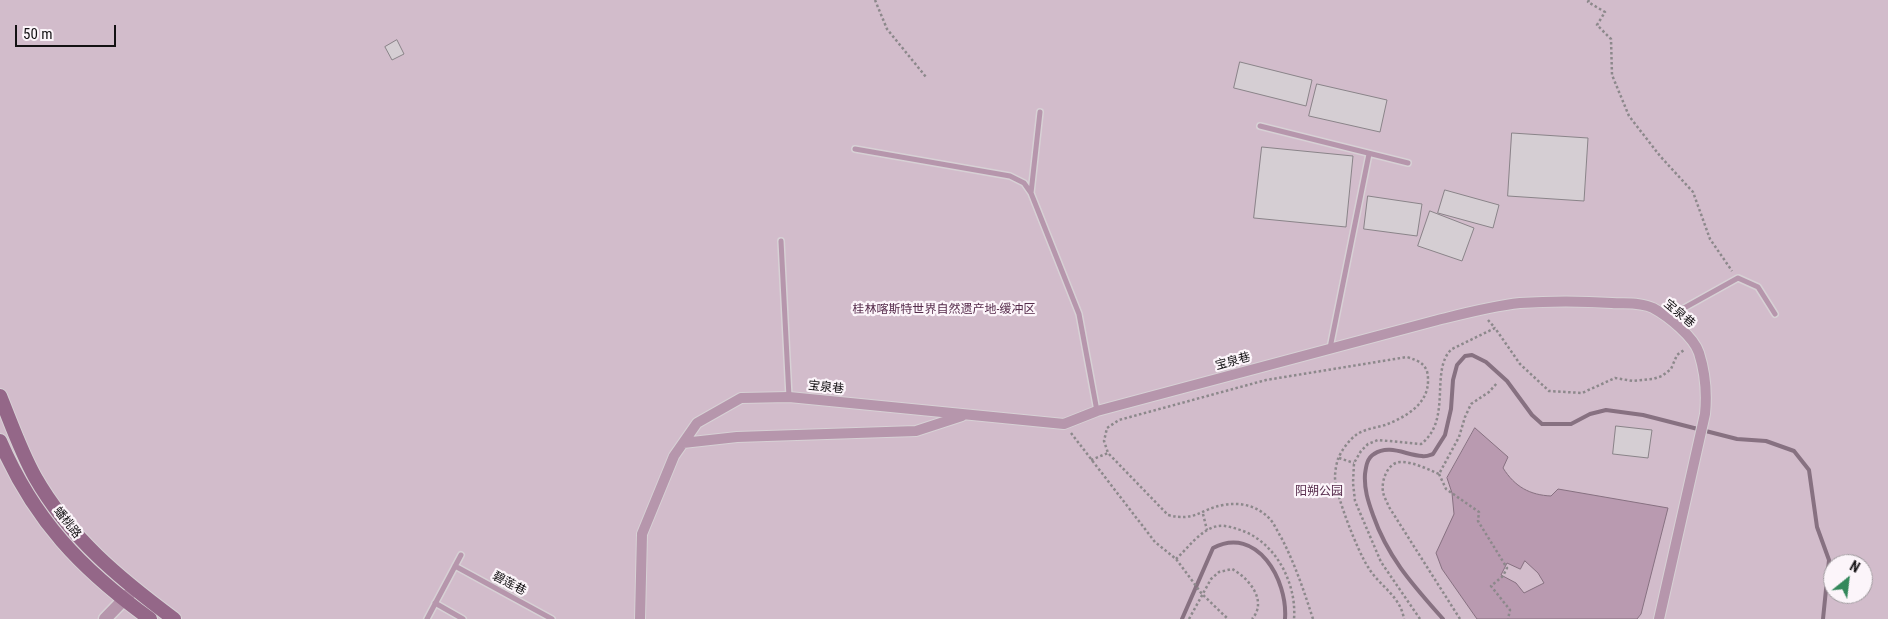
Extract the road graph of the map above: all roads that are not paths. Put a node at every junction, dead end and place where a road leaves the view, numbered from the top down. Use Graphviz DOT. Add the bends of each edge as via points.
graph roads {
  1 [pos="1040,112"];
  2 [pos="1260,126"];
  3 [pos="855,150"];
  4 [pos="1369,154"];
  5 [pos="1408,163"];
  6 [pos="1031,193"];
  7 [pos="781,242"];
  8 [pos="1775,314"];
  9 [pos="1668,318"];
  10 [pos="1330,348"];
  11 [pos="0,396"];
  12 [pos="789,397"];
  13 [pos="1097,412"];
  14 [pos="965,415"];
  15 [pos="683,443"];
  16 [pos="1,445"];
  17 [pos="461,555"];
  18 [pos="455,566"];
  19 [pos="134,589"];
  20 [pos="124,600"];
  21 [pos="435,603"];
  22 [pos="105,619"];
  23 [pos="150,619"];
  24 [pos="174,619"];
  25 [pos="427,619"];
  26 [pos="463,619"];
  27 [pos="552,619"];
  28 [pos="640,619"];
  29 [pos="1659,619"];
  1 -- 6 [label="lane"];
  2 -- 4 [label="lane"];
  3 -- 6 [label="lane" via="1010,176 1024,183"];
  4 -- 5 [label="lane"];
  4 -- 10 [label="lane"];
  6 -- 13 [label="lane" via="1079,314"];
  7 -- 12 [label="lane"];
  8 -- 9 [label="lane" via="1758,286 1738,278"];
  9 -- 10 [label="street, 宝泉巷" via="1652,308 1636,304 1575,301 1519,304 1470,312"];
  9 -- 29 [label="street, 宝泉巷" via="1696,348 1707,396"];
  10 -- 13 [label="street, 宝泉巷"];
  11 -- 19 [label="main road, 蟠桃路" via="35,476 56,509 80,540"];
  12 -- 14 [label="street, 宝泉巷"];
  12 -- 15 [label="street, 宝泉巷" via="741,398 697,423"];
  13 -- 14 [label="street, 宝泉巷" via="1064,424"];
  14 -- 15 [label="street" via="916,431 737,437"];
  15 -- 28 [label="street, 宝泉巷" via="674,456 642,534"];
  16 -- 20 [label="main road, 蟠桃路" via="42,517 70,551"];
  17 -- 18 [label="lane"];
  18 -- 21 [label="lane"];
  18 -- 27 [label="lane, 碧莲巷"];
  19 -- 20 [label="street"];
  19 -- 24 [label="main road, 蟠桃路"];
  20 -- 22 [label="street"];
  20 -- 23 [label="main road, 蟠桃路"];
  21 -- 25 [label="lane"];
  21 -- 26 [label="lane"];
}
